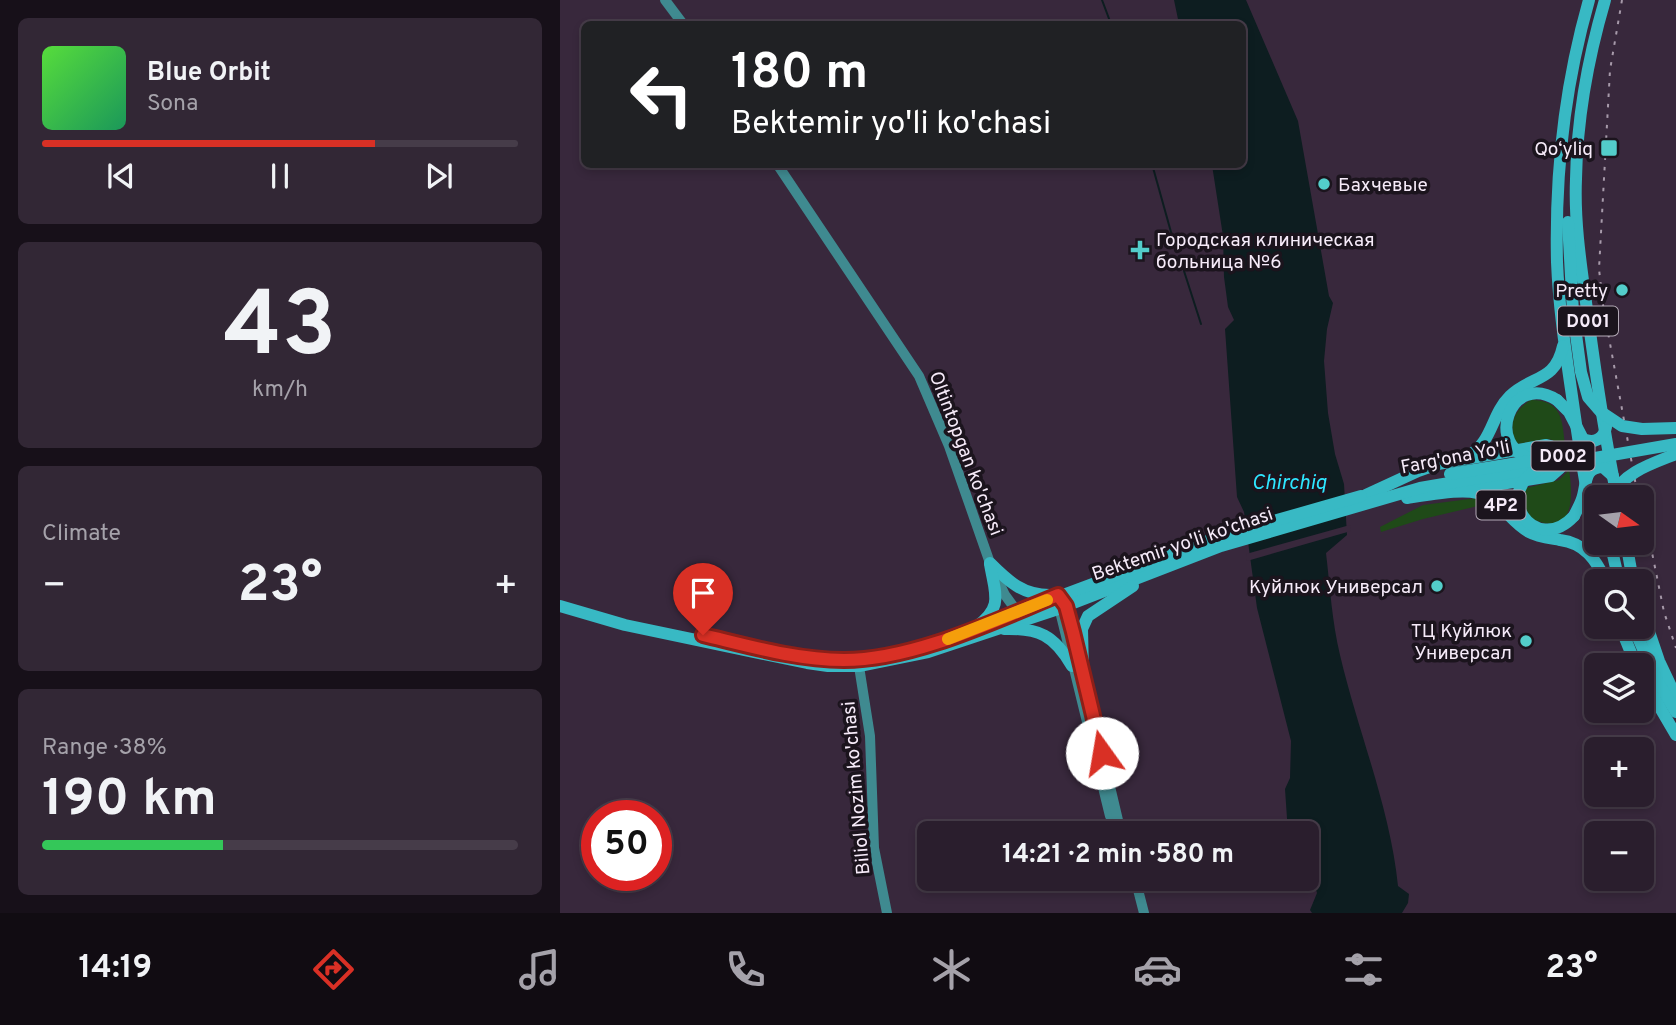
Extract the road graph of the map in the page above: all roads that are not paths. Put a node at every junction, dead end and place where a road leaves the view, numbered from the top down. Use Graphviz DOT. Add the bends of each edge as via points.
graph roads {
  1 [pos="665,0"];
  2 [pos="1589,0"];
  3 [pos="1605,0"];
  4 [pos="681,21"];
  5 [pos="1580,121"];
  6 [pos="779,168"];
  7 [pos="1563,332"];
  8 [pos="1606,427"];
  9 [pos="1676,428"];
  10 [pos="1577,431"];
  11 [pos="1676,436"];
  12 [pos="1676,444"];
  13 [pos="1676,454"];
  14 [pos="1455,461"];
  15 [pos="1543,463"];
  16 [pos="1613,477"];
  17 [pos="1586,481"];
  18 [pos="1587,485"];
  19 [pos="1615,485"];
  20 [pos="1619,485"];
  21 [pos="1464,491"];
  22 [pos="1368,499"];
  23 [pos="1220,541"];
  24 [pos="990,563"];
  25 [pos="1599,569"];
  26 [pos="1157,570"];
  27 [pos="560,600"];
  28 [pos="1061,603"];
  29 [pos="560,607"];
  30 [pos="1020,615"];
  31 [pos="976,627"];
  32 [pos="993,630"];
  33 [pos="1651,639"];
  34 [pos="858,663"];
  35 [pos="1078,669"];
  36 [pos="1654,683"];
  37 [pos="1654,689"];
  38 [pos="1676,697"];
  39 [pos="1676,712"];
  40 [pos="1676,735"];
  41 [pos="1112,821"];
  42 [pos="1118,821"];
  43 [pos="1131,891"];
  44 [pos="1138,891"];
  45 [pos="887,913"];
  46 [pos="1137,913"];
  47 [pos="1144,913"];
  1 -- 4 [label="street"];
  2 -- 7 [label="highway, D001" via="1560,156 1557,264"];
  3 -- 5 [label="highway, D001"];
  5 -- 8 [label="highway, D001" via="1578,236"];
  5 -- 9 [label="highway, bridge" via="1569,183 1568,222 1573,312 1588,397 1622,426"];
  6 -- 24 [label="street, Oltintopgan ko'chasi" via="919,376"];
  7 -- 10 [label="highway, D001"];
  7 -- 14 [label="highway" via="1553,370 1510,395 1484,443"];
  8 -- 10 [label="highway" via="1593,441 1583,439"];
  8 -- 16 [label="highway, D001"];
  10 -- 15 [label="highway, bridge" via="1569,412 1557,400 1529,394 1515,403 1507,418 1507,433 1514,448"];
  10 -- 17 [label="highway, D001"];
  11 -- 15 [label="highway, Farg'ona Yo'li / D002, bridge"];
  12 -- 15 [label="highway, Farg'ona Yo'li / D002, bridge"];
  13 -- 20 [label="highway, bridge"];
  14 -- 21 [label="highway" via="1546,445 1561,456 1559,470 1551,476"];
  14 -- 22 [label="highway" via="1418,471"];
  15 -- 17 [label="highway, bridge" via="1519,490 1524,518 1536,528 1561,527 1574,516"];
  15 -- 22 [label="highway, Farg'ona Yo'li / D002, bridge" via="1450,478"];
  16 -- 17 [label="highway" via="1608,469 1598,467 1589,471"];
  16 -- 19 [label="highway, D001"];
  17 -- 18 [label="highway, D001"];
  21 -- 22 [label="highway, 4P2"];
  21 -- 25 [label="highway, 4P2" via="1495,501 1530,533 1581,546"];
  22 -- 23 [label="highway, Bektemir yo'li ko'chasi / D002"];
  23 -- 26 [label="highway, Bektemir yo'li ko'chasi / D002"];
  23 -- 28 [label="highway, Bektemir yo'li ko'chasi / D002"];
  24 -- 28 [label="highway" via="1022,591"];
  24 -- 30 [label="street, Oltintopgan ko'chasi"];
  24 -- 31 [label="highway" via="995,607"];
  26 -- 28 [label="highway, Bektemir yo'li ko'chasi / D002"];
  26 -- 35 [label="highway" via="1088,616"];
  27 -- 34 [label="highway, Bektemir yo'li ko'chasi / D002" via="766,649"];
  28 -- 30 [label="highway, Bektemir yo'li ko'chasi / D002"];
  28 -- 35 [label="street"];
  29 -- 34 [label="highway, Bektemir yo'li ko'chasi / D002" via="807,663"];
  30 -- 31 [label="highway, Bektemir yo'li ko'chasi / D002"];
  30 -- 32 [label="highway, Bektemir yo'li ko'chasi / D002"];
  31 -- 34 [label="highway, Bektemir yo'li ko'chasi / D002" via="924,647"];
  32 -- 34 [label="highway, Bektemir yo'li ko'chasi / D002" via="928,652"];
  32 -- 35 [label="highway" via="1042,634"];
  33 -- 38 [label="highway"];
  34 -- 45 [label="street, Biliol Nozim ko'chasi" via="870,736 874,848"];
  35 -- 41 [label="street"];
  35 -- 42 [label="street"];
  36 -- 39 [label="highway"];
  37 -- 40 [label="highway"];
  43 -- 46 [label="street"];
  44 -- 47 [label="street"];
}
